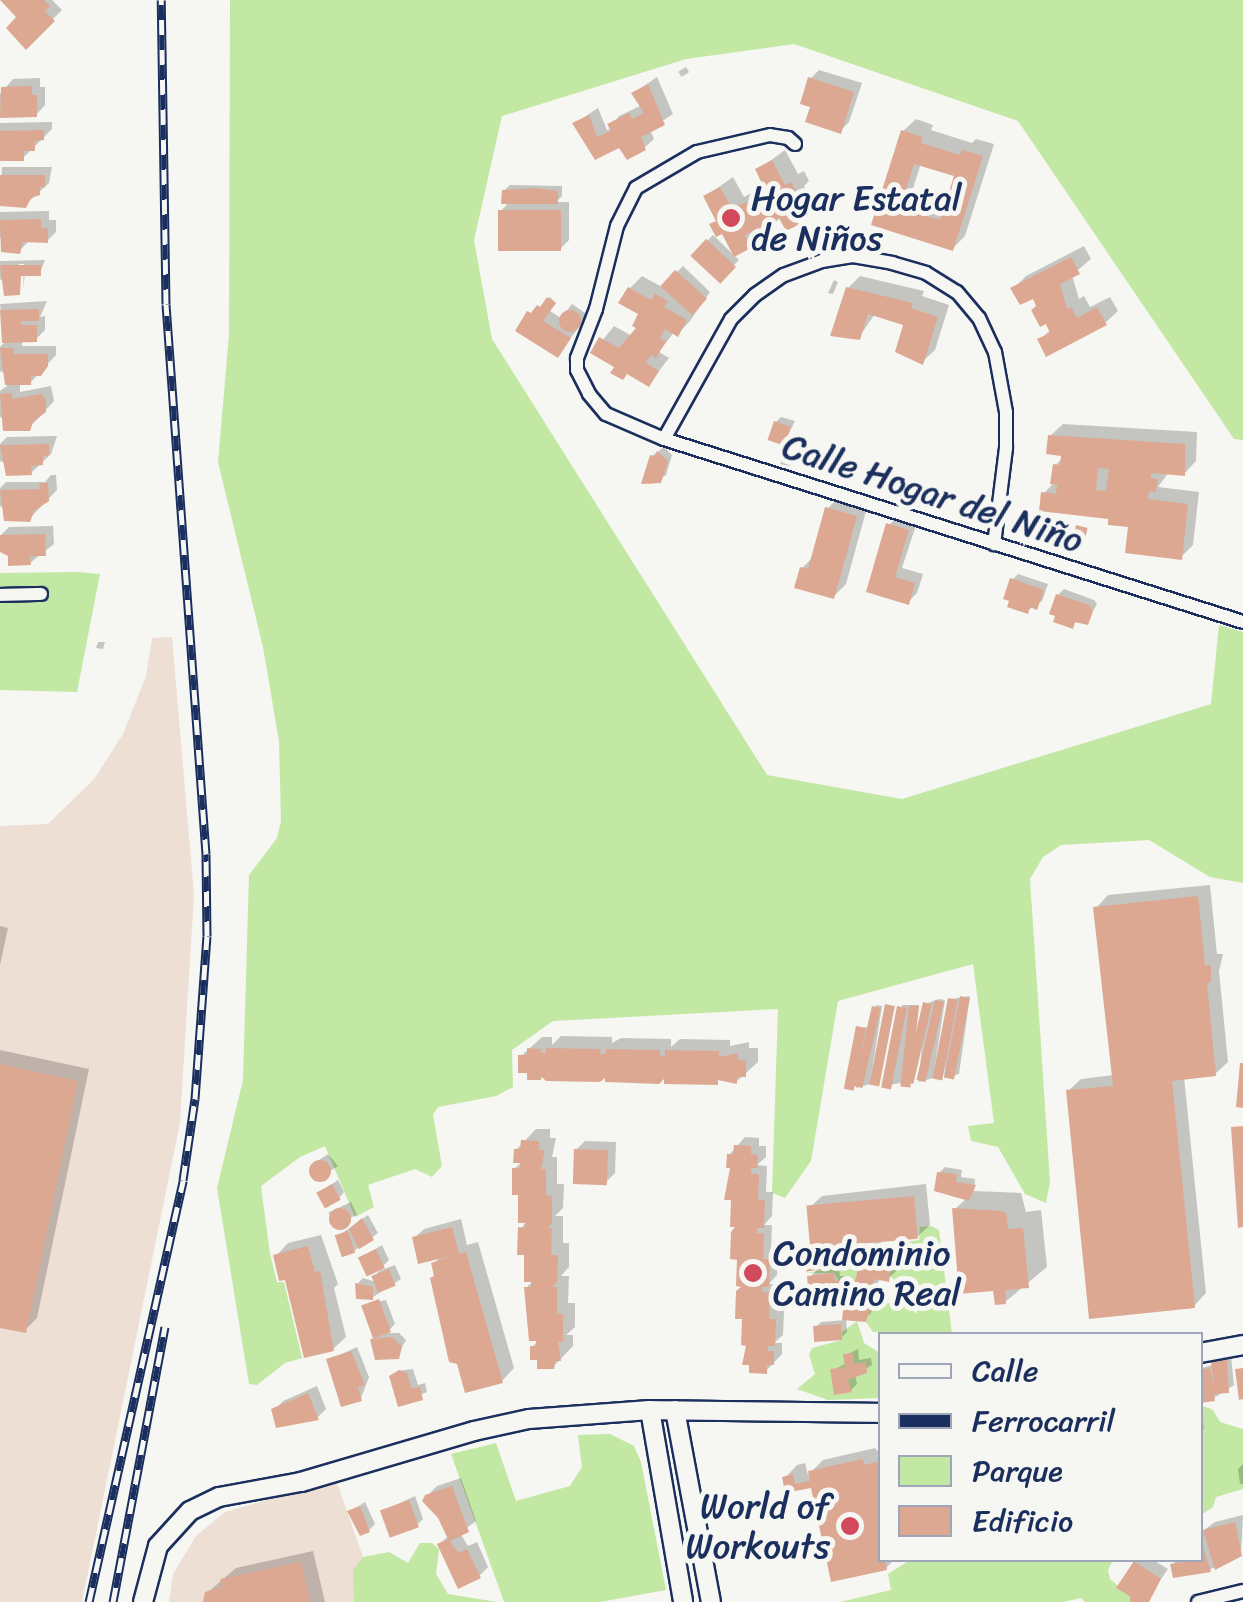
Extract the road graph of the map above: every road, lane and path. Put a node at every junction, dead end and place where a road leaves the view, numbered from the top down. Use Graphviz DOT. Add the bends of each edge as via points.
graph roads {
  1 [pos="795,144"];
  2 [pos="664,439"];
  3 [pos="994,544"];
  4 [pos="41,594"];
  5 [pos="0,595"];
  6 [pos="1243,622"];
  7 [pos="1243,1345"];
  8 [pos="1203,1352"];
  9 [pos="650,1410"];
  10 [pos="675,1410"];
  11 [pos="878,1412"];
  12 [pos="1243,1591"];
  13 [pos="143,1602"];
  14 [pos="683,1602"];
  15 [pos="712,1602"];
  16 [pos="1198,1602"];
  1 -- 2 [label="street, Calle Hogar del Niño" via="770,136 698,152 636,188 617,226 577,370 606,414"];
  2 -- 3 [label="street, Calle Hogar del Niño"];
  2 -- 3 [label="street" via="732,319 755,295 822,261 853,256 892,262 957,292 995,352 1006,448"];
  3 -- 6 [label="street, Calle Hogar del Niño"];
  4 -- 5 [label="street"];
  7 -- 8 [label="main road"];
  9 -- 10 [label="main road"];
  9 -- 13 [label="main road" via="529,1419 301,1482 219,1497 171,1528 158,1546"];
  9 -- 14 [label="main road"];
  10 -- 11 [label="main road"];
  10 -- 15 [label="main road"];
  12 -- 16 [label="street"];
}
